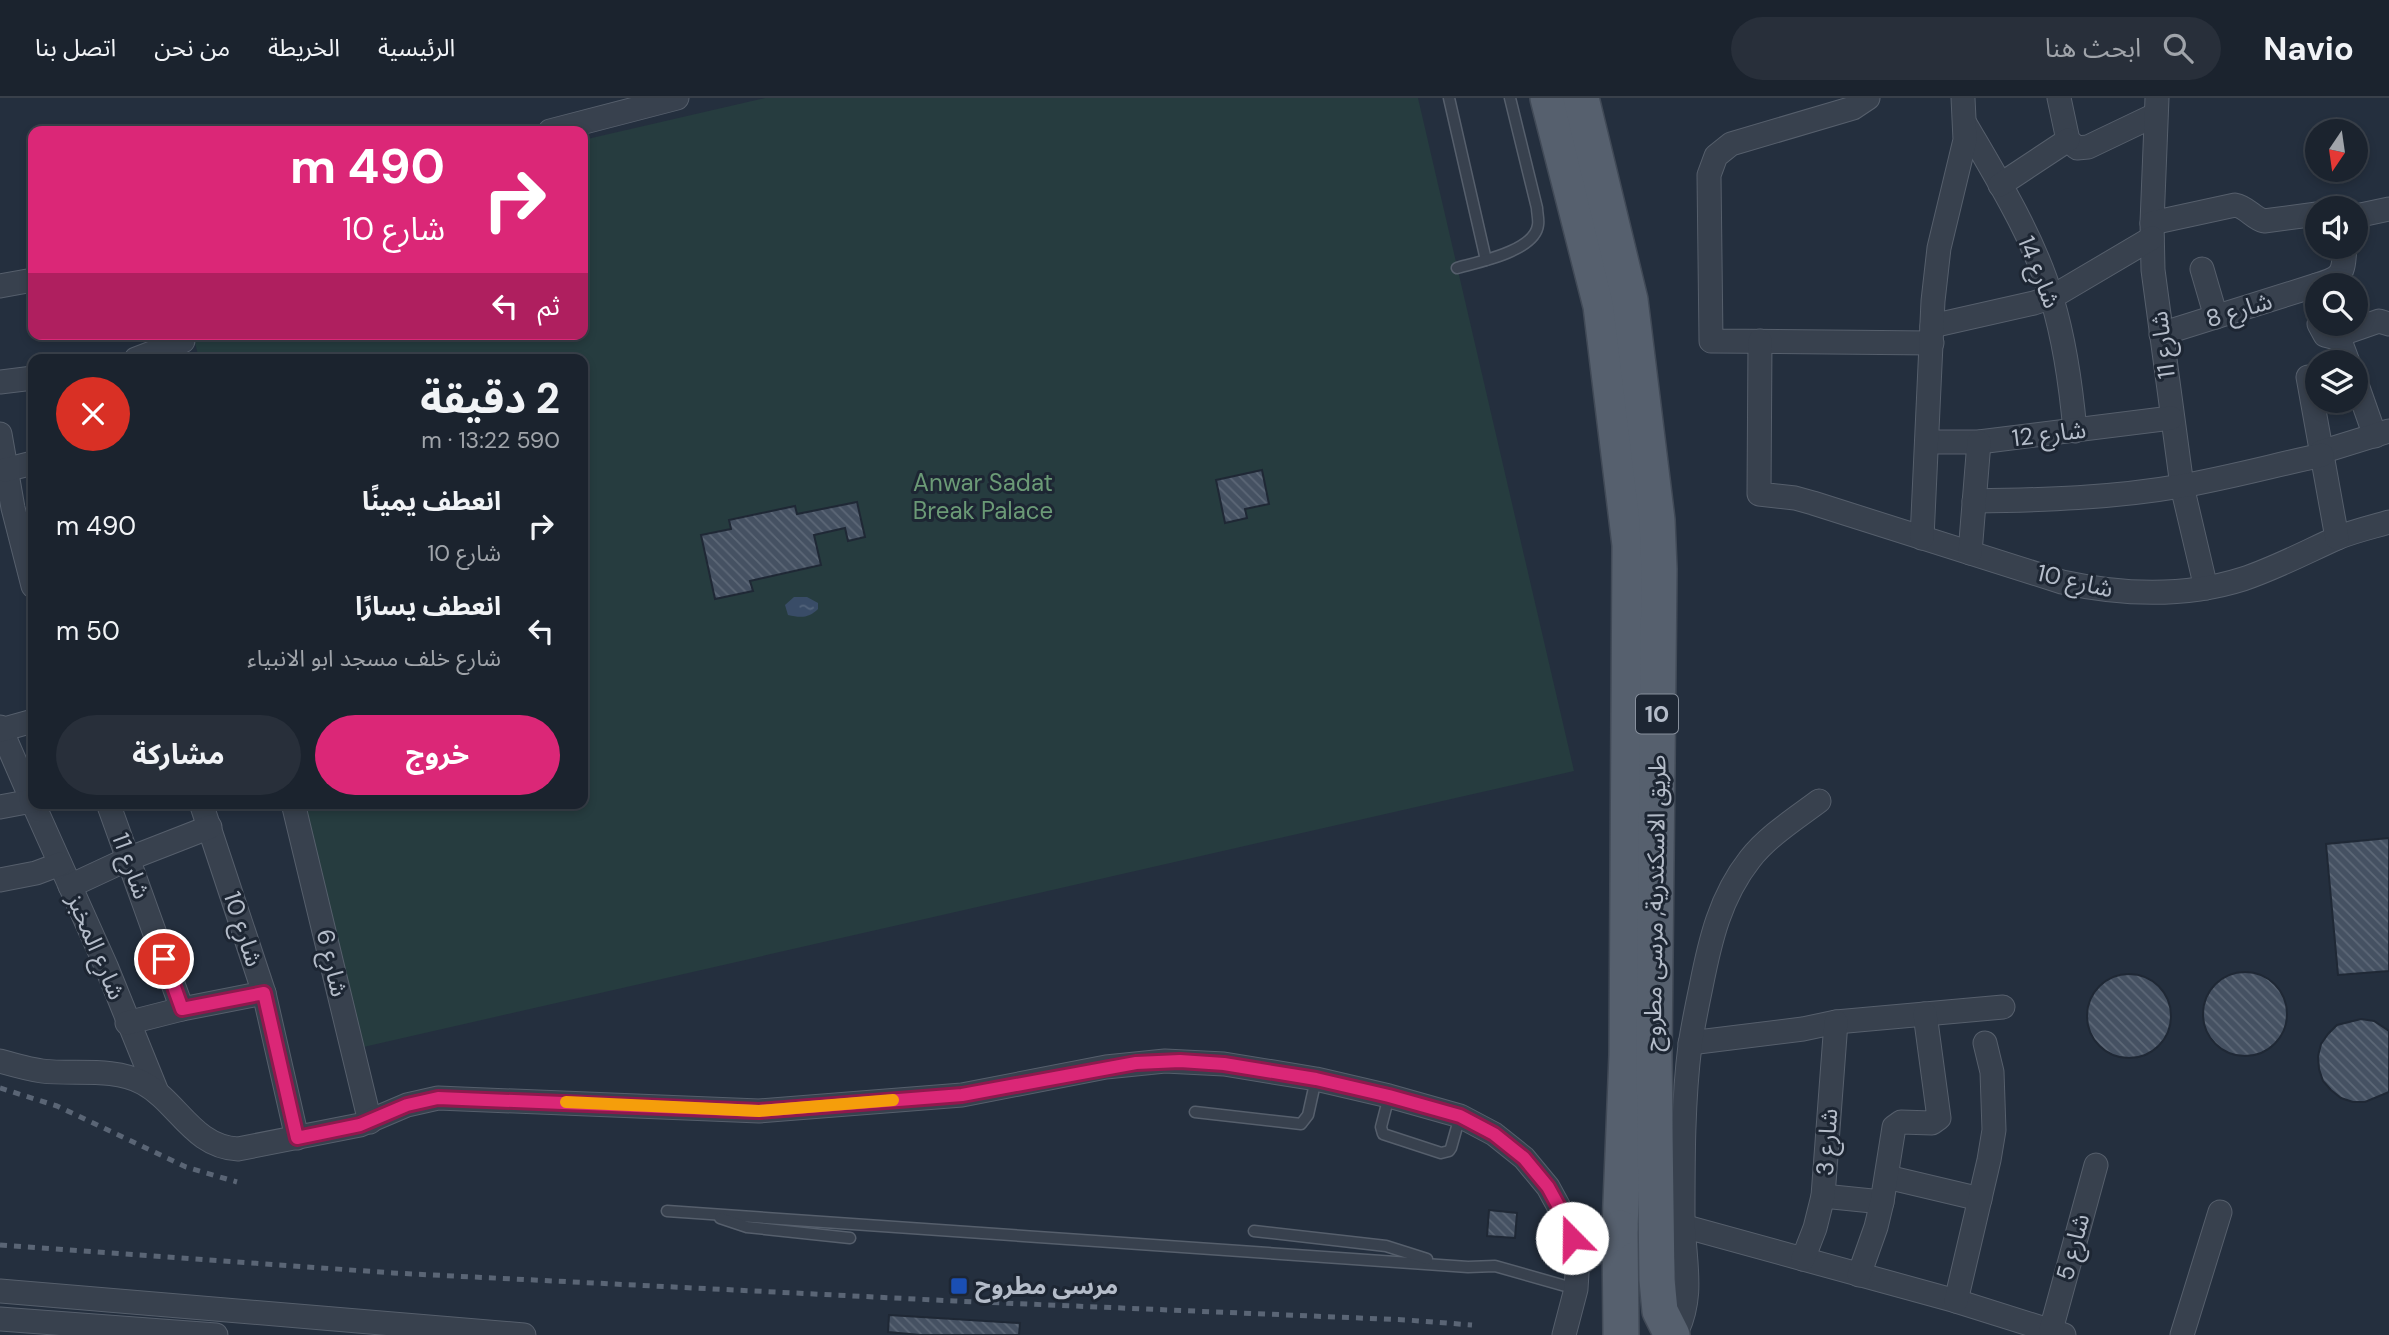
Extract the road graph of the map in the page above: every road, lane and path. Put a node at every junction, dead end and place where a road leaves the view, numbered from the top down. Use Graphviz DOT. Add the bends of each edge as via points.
graph roads {
  1 [pos="677,98"];
  2 [pos="1449,98"];
  3 [pos="1510,98"];
  4 [pos="1548,98"];
  5 [pos="1581,98"];
  6 [pos="1868,98"];
  7 [pos="1963,98"];
  8 [pos="2059,98"];
  9 [pos="2156,107"];
  10 [pos="1966,125"];
  11 [pos="569,126"];
  12 [pos="2068,140"];
  13 [pos="2000,185"];
  14 [pos="2389,209"];
  15 [pos="2368,213"];
  16 [pos="2305,216"];
  17 [pos="2152,231"];
  18 [pos="1486,260"];
  19 [pos="1457,268"];
  20 [pos="2202,269"];
  21 [pos="28,281"];
  22 [pos="0,286"];
  23 [pos="2305,289"];
  24 [pos="2052,297"];
  25 [pos="2216,317"];
  26 [pos="2368,323"];
  27 [pos="2389,324"];
  28 [pos="1932,334"];
  29 [pos="2161,334"];
  30 [pos="1760,341"];
  31 [pos="184,345"];
  32 [pos="153,354"];
  33 [pos="28,379"];
  34 [pos="0,382"];
  35 [pos="2368,406"];
  36 [pos="2315,413"];
  37 [pos="2171,418"];
  38 [pos="2074,431"];
  39 [pos="2382,433"];
  40 [pos="0,434"];
  41 [pos="1927,442"];
  42 [pos="1979,442"];
  43 [pos="2322,453"];
  44 [pos="28,464"];
  45 [pos="5,470"];
  46 [pos="2182,486"];
  47 [pos="1974,501"];
  48 [pos="2389,522"];
  49 [pos="26,529"];
  50 [pos="1922,538"];
  51 [pos="2337,538"];
  52 [pos="1970,553"];
  53 [pos="2206,588"];
  54 [pos="28,723"];
  55 [pos="2,735"];
  56 [pos="28,791"];
  57 [pos="1819,801"];
  58 [pos="28,803"];
  59 [pos="0,807"];
  60 [pos="36,809"];
  61 [pos="110,809"];
  62 [pos="203,809"];
  63 [pos="294,809"];
  64 [pos="210,827"];
  65 [pos="128,859"];
  66 [pos="60,864"];
  67 [pos="0,880"];
  68 [pos="70,886"];
  69 [pos="264,993"];
  70 [pos="2003,1007"];
  71 [pos="182,1009"];
  72 [pos="1925,1014"];
  73 [pos="1836,1022"];
  74 [pos="127,1023"];
  75 [pos="1690,1043"];
  76 [pos="1985,1043"];
  77 [pos="0,1061"];
  78 [pos="1316,1079"];
  79 [pos="156,1092"];
  80 [pos="1389,1096"];
  81 [pos="1195,1112"];
  82 [pos="1460,1116"];
  83 [pos="370,1122"];
  84 [pos="297,1138"];
  85 [pos="2096,1165"];
  86 [pos="1886,1177"];
  87 [pos="1823,1196"];
  88 [pos="1980,1199"];
  89 [pos="1882,1202"];
  90 [pos="667,1211"];
  91 [pos="2220,1212"];
  92 [pos="704,1213"];
  93 [pos="1684,1226"];
  94 [pos="1619,1228"];
  95 [pos="1254,1231"];
  96 [pos="850,1238"];
  97 [pos="1803,1259"];
  98 [pos="1441,1265"];
  99 [pos="1577,1273"];
  100 [pos="1859,1275"];
  101 [pos="0,1291"];
  102 [pos="1956,1301"];
  103 [pos="0,1320"];
  104 [pos="2057,1332"];
  105 [pos="2188,1334"];
  106 [pos="216,1335"];
  107 [pos="524,1335"];
  108 [pos="1564,1335"];
  109 [pos="1622,1335"];
  110 [pos="1673,1335"];
  1 -- 11 [label="street"];
  2 -- 18 [label="lane"];
  3 -- 18 [label="lane" via="1538,227 1520,248"];
  4 -- 94 [label="main road, طريق الاسكندرية, مرسى مطروح / 10" via="1601,306 1630,545 1627,1055"];
  5 -- 110 [label="main road, طريق الاسكندرية, مرسى مطروح / 10" via="1630,300 1657,520 1657,1280 1660,1311"];
  6 -- 30 [label="street" via="1853,108 1731,144 1711,166 1711,341"];
  7 -- 10 [label="street"];
  8 -- 12 [label="street"];
  9 -- 12 [label="street" via="2082,149"];
  9 -- 17 [label="street, شارع 11"];
  10 -- 13 [label="street, شارع 14"];
  10 -- 28 [label="street" via="1939,248"];
  12 -- 13 [label="street"];
  13 -- 24 [label="street, شارع 14"];
  14 -- 15 [label="street"];
  16 -- 17 [label="street" via="2264,221 2235,205"];
  17 -- 24 [label="street"];
  17 -- 29 [label="street, شارع 11"];
  18 -- 19 [label="lane"];
  20 -- 25 [label="street"];
  21 -- 22 [label="street"];
  23 -- 25 [label="street, شارع 8"];
  24 -- 28 [label="street"];
  24 -- 38 [label="street, شارع 14" via="2068,365"];
  25 -- 29 [label="street, شارع 8"];
  26 -- 27 [label="street"];
  28 -- 30 [label="street"];
  28 -- 41 [label="street"];
  29 -- 37 [label="street, شارع 11"];
  30 -- 50 [label="street, شارع 10" via="1759,494 1795,498"];
  31 -- 32 [label="street"];
  33 -- 34 [label="street"];
  35 -- 39 [label="street"];
  36 -- 43 [label="street"];
  37 -- 38 [label="street, شارع 12"];
  37 -- 46 [label="street, شارع 11"];
  38 -- 42 [label="street, شارع 12"];
  39 -- 43 [label="street"];
  40 -- 45 [label="street"];
  41 -- 42 [label="street, شارع 12"];
  41 -- 50 [label="street"];
  42 -- 47 [label="street"];
  43 -- 46 [label="street"];
  43 -- 51 [label="street"];
  44 -- 45 [label="street"];
  45 -- 49 [label="street"];
  46 -- 47 [label="street" via="2044,500"];
  46 -- 53 [label="street, شارع 11"];
  47 -- 52 [label="street"];
  48 -- 51 [label="street, شارع 10"];
  50 -- 52 [label="street, شارع 10"];
  51 -- 53 [label="street, شارع 10" via="2277,566"];
  52 -- 53 [label="street, شارع 10" via="2097,589 2170,593"];
  54 -- 55 [label="street"];
  55 -- 56 [label="street, شارع المخبز"];
  57 -- 75 [label="street" via="1766,842 1731,888 1713,936"];
  58 -- 59 [label="street"];
  60 -- 66 [label="street, شارع المخبز"];
  61 -- 65 [label="street, شارع 11"];
  62 -- 64 [label="street, شارع 10"];
  63 -- 83 [label="street, شارع 6"];
  64 -- 65 [label="street"];
  64 -- 69 [label="street, شارع 10"];
  65 -- 68 [label="street"];
  65 -- 71 [label="street, شارع 11"];
  66 -- 67 [label="street"];
  66 -- 68 [label="street, شارع المخبز"];
  68 -- 74 [label="street, شارع المخبز"];
  69 -- 71 [label="street"];
  69 -- 84 [label="street, شارع 10"];
  70 -- 72 [label="street"];
  71 -- 74 [label="street"];
  72 -- 73 [label="street"];
  72 -- 86 [label="street" via="1939,1118 1932,1123 1901,1122 1894,1127"];
  73 -- 75 [label="street"];
  73 -- 87 [label="street, شارع 3"];
  74 -- 79 [label="street, شارع المخبز"];
  75 -- 93 [label="street" via="1684,1110"];
  76 -- 88 [label="street" via="1992,1072 1994,1130"];
  77 -- 79 [label="street" via="44,1072 120,1075"];
  78 -- 80 [label="street"];
  78 -- 81 [label="lane" via="1308,1115 1301,1124"];
  78 -- 83 [label="street" via="1224,1064 1165,1061 1106,1067 962,1095 759,1111 438,1098 407,1105"];
  79 -- 84 [label="street" via="201,1136 218,1146 237,1149"];
  80 -- 82 [label="street"];
  80 -- 82 [label="lane" via="1383,1134 1441,1153 1451,1148"];
  82 -- 99 [label="street" via="1494,1134 1524,1158 1548,1187 1566,1220"];
  83 -- 84 [label="street"];
  85 -- 104 [label="street, شارع 5"];
  86 -- 88 [label="street"];
  86 -- 89 [label="street"];
  87 -- 89 [label="street"];
  87 -- 97 [label="street, شارع 3"];
  88 -- 102 [label="street"];
  89 -- 100 [label="street"];
  90 -- 92 [label="lane"];
  91 -- 105 [label="street"];
  92 -- 96 [label="lane" via="747,1227"];
  92 -- 98 [label="lane"];
  93 -- 97 [label="street"];
  93 -- 110 [label="street" via="1688,1299"];
  94 -- 99 [label="main road"];
  94 -- 109 [label="main road, طريق الاسكندرية, مرسى مطروح / 10"];
  95 -- 98 [label="lane" via="1385,1246"];
  97 -- 100 [label="street"];
  98 -- 99 [label="lane"];
  99 -- 108 [label="street"];
  100 -- 102 [label="street"];
  101 -- 107 [label="street"];
  102 -- 104 [label="street"];
  103 -- 106 [label="street"];
}
